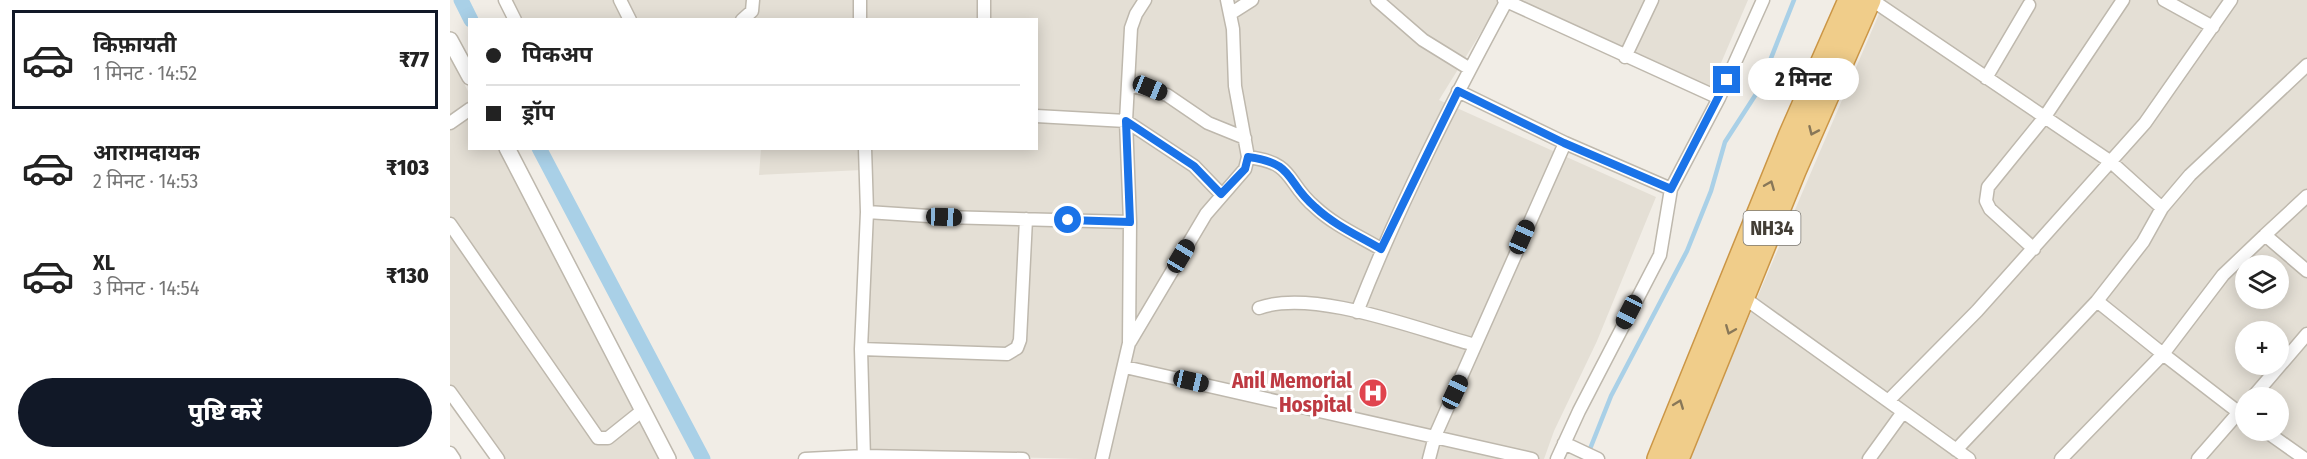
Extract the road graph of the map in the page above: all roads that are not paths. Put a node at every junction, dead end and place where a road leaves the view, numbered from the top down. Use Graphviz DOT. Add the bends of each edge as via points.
graph roads {
  1 [pos="505,0"];
  2 [pos="620,0"];
  3 [pos="753,0"];
  4 [pos="860,0"];
  5 [pos="984,0"];
  6 [pos="1145,0"];
  7 [pos="1227,0"];
  8 [pos="1252,0"];
  9 [pos="1377,0"];
  10 [pos="1652,0"];
  11 [pos="1763,0"];
  12 [pos="1849,0"];
  13 [pos="1871,0"];
  14 [pos="2123,0"];
  15 [pos="2164,0"];
  16 [pos="2231,0"];
  17 [pos="1506,1"];
  18 [pos="2029,5"];
  19 [pos="1230,14"];
  20 [pos="513,18"];
  21 [pos="629,18"];
  22 [pos="744,18"];
  23 [pos="860,18"];
  24 [pos="984,18"];
  25 [pos="2213,27"];
  26 [pos="450,40"];
  27 [pos="1625,57"];
  28 [pos="2307,65"];
  29 [pos="1470,69"];
  30 [pos="468,73"];
  31 [pos="1986,78"];
  32 [pos="1129,85"];
  33 [pos="1458,91"];
  34 [pos="1719,98"];
  35 [pos="468,110"];
  36 [pos="1038,116"];
  37 [pos="2044,118"];
  38 [pos="1126,121"];
  39 [pos="450,123"];
  40 [pos="1245,138"];
  41 [pos="1564,143"];
  42 [pos="508,150"];
  43 [pos="865,150"];
  44 [pos="1248,157"];
  45 [pos="2111,162"];
  46 [pos="1671,189"];
  47 [pos="1221,194"];
  48 [pos="2307,196"];
  49 [pos="2162,208"];
  50 [pos="867,212"];
  51 [pos="1026,219"];
  52 [pos="1130,222"];
  53 [pos="450,224"];
  54 [pos="2265,235"];
  55 [pos="1381,249"];
  56 [pos="2034,249"];
  57 [pos="2307,271"];
  58 [pos="1743,297"];
  59 [pos="2097,301"];
  60 [pos="1259,308"];
  61 [pos="1357,312"];
  62 [pos="2307,334"];
  63 [pos="1129,343"];
  64 [pos="1475,345"];
  65 [pos="861,349"];
  66 [pos="2163,354"];
  67 [pos="1125,367"];
  68 [pos="2261,387"];
  69 [pos="450,392"];
  70 [pos="1888,401"];
  71 [pos="2235,406"];
  72 [pos="643,410"];
  73 [pos="1903,412"];
  74 [pos="2235,420"];
  75 [pos="1435,436"];
  76 [pos="2280,441"];
  77 [pos="1564,443"];
  78 [pos="1956,450"];
  79 [pos="450,453"];
  80 [pos="864,457"];
  81 [pos="454,459"];
  82 [pos="498,459"];
  83 [pos="668,459"];
  84 [pos="805,459"];
  85 [pos="1023,459"];
  86 [pos="1102,459"];
  87 [pos="1428,459"];
  88 [pos="1532,459"];
  89 [pos="1557,459"];
  90 [pos="1598,459"];
  91 [pos="1658,459"];
  92 [pos="1678,459"];
  93 [pos="1869,459"];
  94 [pos="1969,459"];
  95 [pos="2061,459"];
  96 [pos="2198,459"];
  97 [pos="2305,459"];
  1 -- 20 [label="street"];
  2 -- 21 [label="street"];
  3 -- 22 [label="street" via="752,11"];
  4 -- 23 [label="street"];
  5 -- 24 [label="street"];
  6 -- 32 [label="street" via="1131,28"];
  7 -- 19 [label="street"];
  8 -- 19 [label="street"];
  9 -- 29 [label="street" via="1423,40"];
  10 -- 27 [label="street"];
  11 -- 34 [label="street"];
  91 -- 12 [label="highway, NH34, one-way"];
  13 -- 31 [label="street"];
  13 -- 58 [label="highway, NH34, one-way"];
  14 -- 37 [label="street"];
  15 -- 25 [label="street"];
  16 -- 25 [label="street"];
  17 -- 27 [label="street"];
  17 -- 29 [label="street"];
  18 -- 31 [label="street"];
  19 -- 40 [label="street" via="1235,86"];
  25 -- 45 [label="street" via="2151,115"];
  26 -- 30 [label="street"];
  27 -- 34 [label="street"];
  28 -- 49 [label="street" via="2190,176"];
  29 -- 33 [label="street"];
  31 -- 37 [label="street"];
  32 -- 38 [label="street"];
  32 -- 40 [label="street" via="1167,95 1198,118"];
  33 -- 41 [label="street"];
  33 -- 55 [label="street"];
  34 -- 46 [label="street"];
  35 -- 39 [label="street"];
  36 -- 38 [label="street"];
  37 -- 45 [label="street"];
  37 -- 56 [label="street" via="1986,194 1990,209"];
  38 -- 47 [label="street" via="1194,166"];
  38 -- 52 [label="street"];
  40 -- 44 [label="street"];
  41 -- 46 [label="street"];
  41 -- 64 [label="street"];
  42 -- 72 [label="street"];
  43 -- 50 [label="street"];
  44 -- 47 [label="street" via="1245,169"];
  44 -- 55 [label="street" via="1278,164 1313,206"];
  45 -- 49 [label="street"];
  45 -- 56 [label="street"];
  46 -- 77 [label="street" via="1660,255"];
  47 -- 63 [label="street"];
  48 -- 54 [label="street"];
  49 -- 59 [label="street" via="2143,242"];
  50 -- 51 [label="street"];
  50 -- 65 [label="street"];
  51 -- 52 [label="street"];
  51 -- 65 [label="street" via="1017,348 1007,354"];
  52 -- 63 [label="street"];
  53 -- 72 [label="street" via="598,438 608,438"];
  54 -- 57 [label="street"];
  54 -- 66 [label="street" via="2223,275"];
  55 -- 61 [label="street"];
  56 -- 70 [label="street"];
  58 -- 70 [label="street"];
  58 -- 92 [label="highway, NH34, one-way"];
  59 -- 66 [label="street"];
  59 -- 78 [label="street"];
  60 -- 61 [label="street" via="1289,301"];
  61 -- 64 [label="street"];
  62 -- 68 [label="street"];
  63 -- 67 [label="street"];
  64 -- 75 [label="street"];
  65 -- 80 [label="street"];
  66 -- 71 [label="street"];
  66 -- 95 [label="street"];
  67 -- 75 [label="street"];
  67 -- 86 [label="street"];
  69 -- 82 [label="street"];
  70 -- 73 [label="street"];
  72 -- 83 [label="street"];
  73 -- 78 [label="street"];
  73 -- 93 [label="street"];
  74 -- 96 [label="street"];
  75 -- 87 [label="street"];
  75 -- 88 [label="street"];
  76 -- 97 [label="street"];
  77 -- 89 [label="street"];
  77 -- 90 [label="street"];
  78 -- 94 [label="street"];
  79 -- 81 [label="street"];
  80 -- 84 [label="street"];
  80 -- 85 [label="street"];
}
